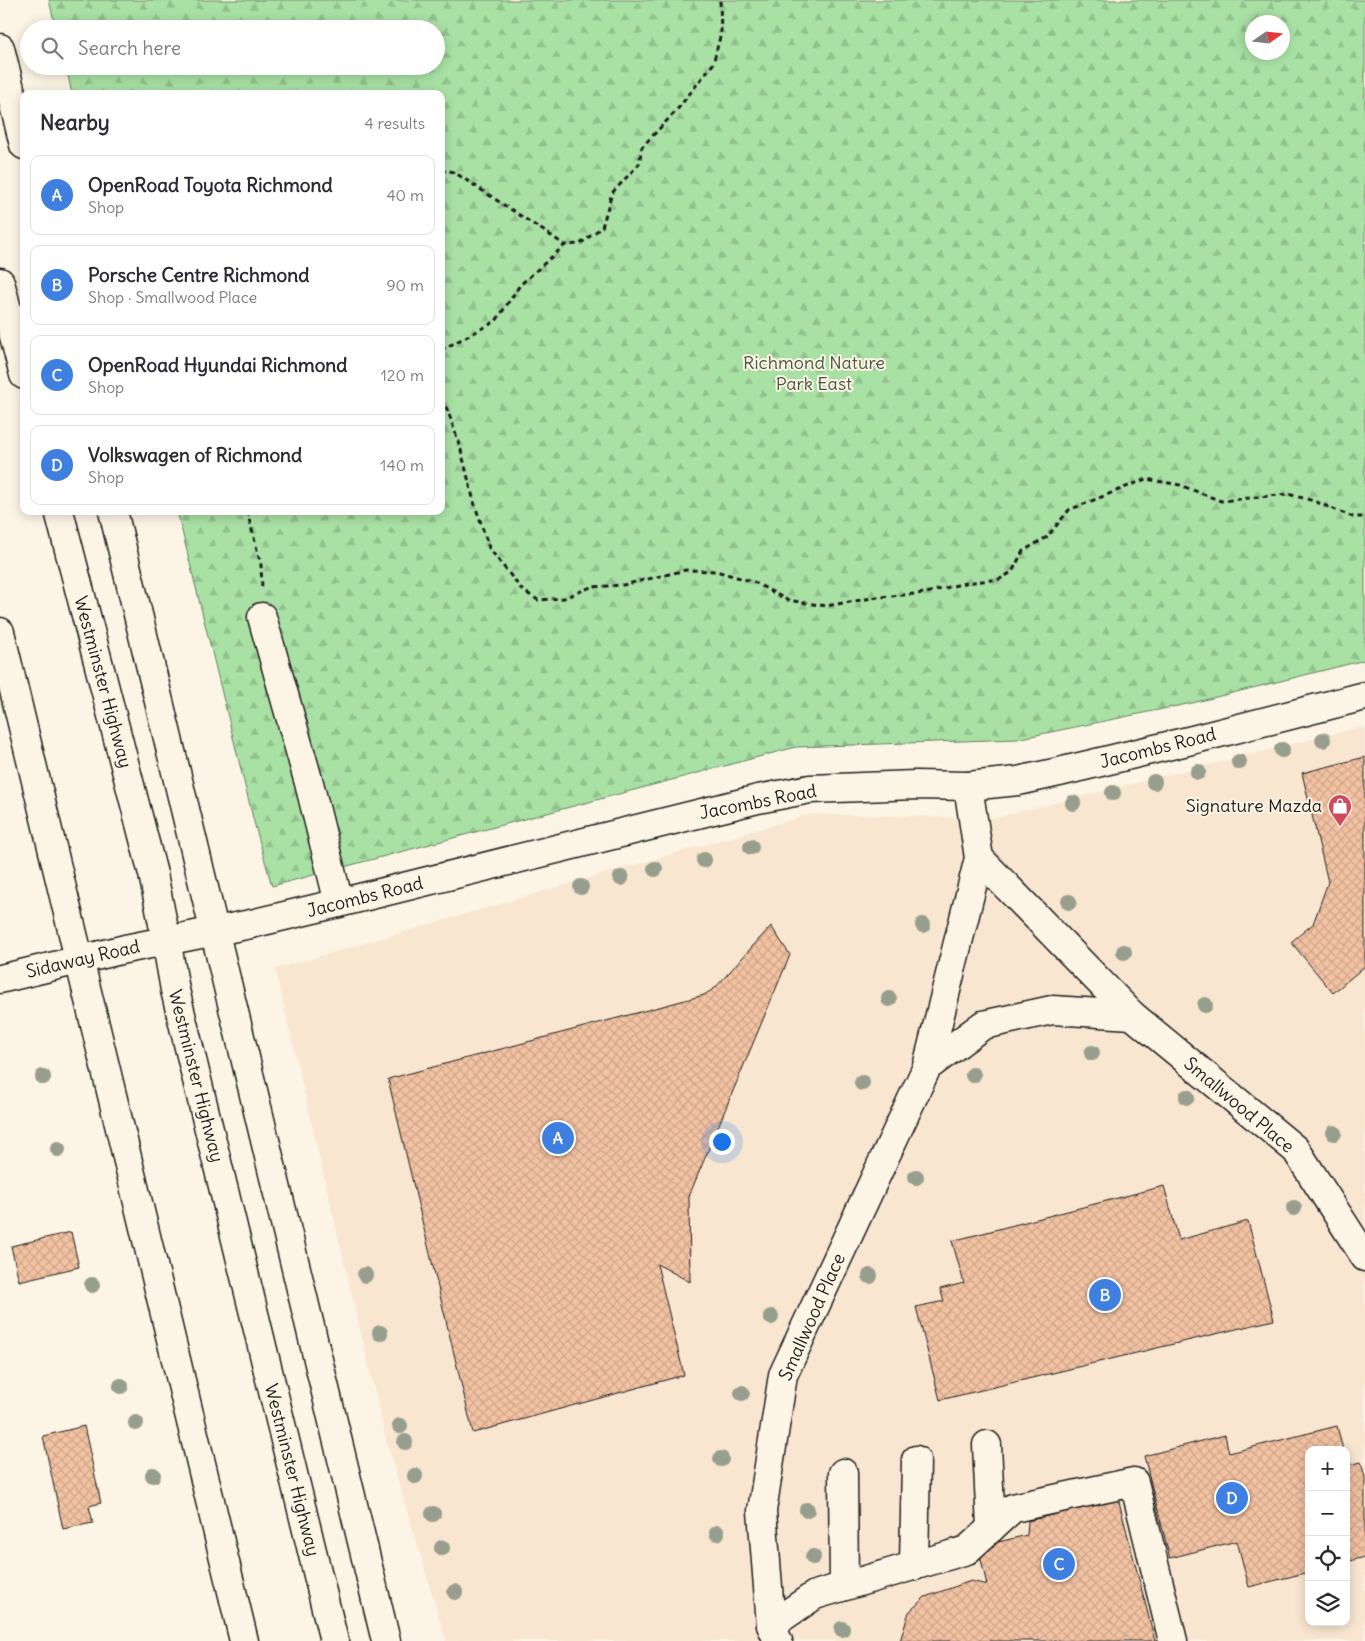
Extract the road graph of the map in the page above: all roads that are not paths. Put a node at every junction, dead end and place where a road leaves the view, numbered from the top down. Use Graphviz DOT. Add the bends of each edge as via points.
graph roads {
  1 [pos="0,48"];
  2 [pos="20,129"];
  3 [pos="0,282"];
  4 [pos="20,360"];
  5 [pos="60,515"];
  6 [pos="114,515"];
  7 [pos="262,617"];
  8 [pos="0,632"];
  9 [pos="1365,696"];
  10 [pos="968,786"];
  11 [pos="978,858"];
  12 [pos="339,903"];
  13 [pos="215,931"];
  14 [pos="166,940"];
  15 [pos="80,959"];
  16 [pos="0,978"];
  17 [pos="1132,1015"];
  18 [pos="927,1067"];
  19 [pos="1365,1257"];
  20 [pos="987,1444"];
  21 [pos="916,1460"];
  22 [pos="843,1473"];
  23 [pos="991,1528"];
  24 [pos="914,1566"];
  25 [pos="844,1586"];
  26 [pos="774,1633"];
  27 [pos="244,1641"];
  28 [pos="334,1641"];
  29 [pos="386,1641"];
  30 [pos="1173,1641"];
  1 -- 2 [label="street"];
  3 -- 4 [label="street"];
  5 -- 14 [label="street, Westminster Highway" via="153,874"];
  6 -- 13 [label="street"];
  7 -- 12 [label="street"];
  8 -- 15 [label="street"];
  9 -- 10 [label="street, Jacombs Road" via="1059,772 1018,781"];
  10 -- 11 [label="street, Smallwood Place"];
  10 -- 12 [label="street, Jacombs Road" via="810,789 758,799"];
  11 -- 17 [label="street, Smallwood Place"];
  11 -- 18 [label="street, Smallwood Place"];
  12 -- 13 [label="street, Jacombs Road"];
  13 -- 14 [label="street, Jacombs Road"];
  13 -- 29 [label="street"];
  14 -- 15 [label="street, Sidaway Road"];
  14 -- 28 [label="street, Westminster Highway" via="175,990"];
  15 -- 16 [label="street, Sidaway Road"];
  15 -- 27 [label="street"];
  17 -- 18 [label="street, Smallwood Place" via="1052,1010 983,1025"];
  17 -- 19 [label="street, Smallwood Place" via="1296,1150"];
  18 -- 26 [label="street, Smallwood Place" via="783,1375 762,1511"];
  20 -- 23 [label="street"];
  21 -- 24 [label="street"];
  22 -- 25 [label="street"];
  23 -- 24 [label="street" via="967,1550"];
  23 -- 30 [label="street" via="1013,1508 1134,1482"];
  24 -- 25 [label="street"];
  25 -- 26 [label="street" via="815,1594"];
}
